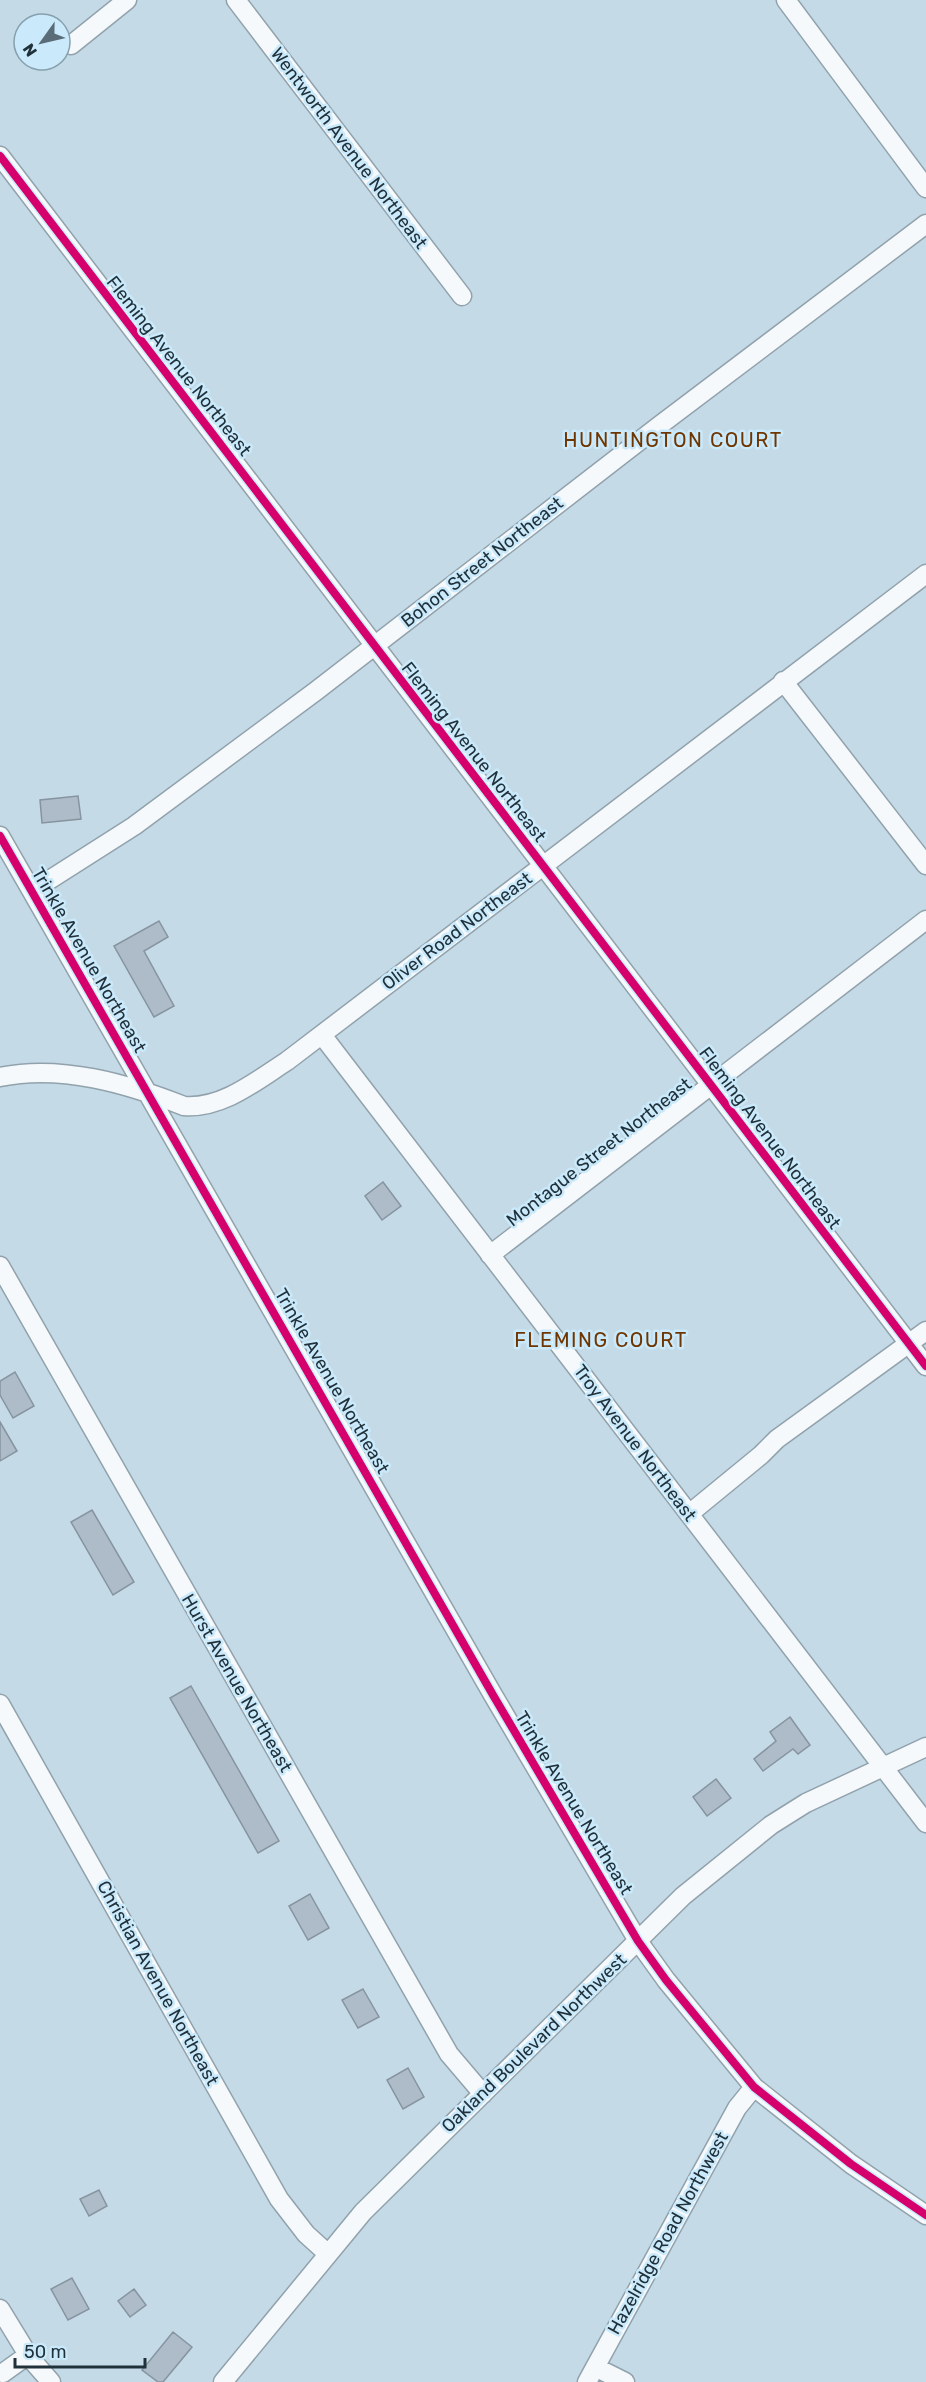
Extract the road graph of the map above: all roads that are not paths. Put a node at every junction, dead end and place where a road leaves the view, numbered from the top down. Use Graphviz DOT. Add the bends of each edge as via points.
graph roads {
  1 [pos="127,0"];
  2 [pos="236,0"];
  3 [pos="786,0"];
  4 [pos="72,44"];
  5 [pos="0,156"];
  6 [pos="926,188"];
  7 [pos="926,224"];
  8 [pos="462,296"];
  9 [pos="926,574"];
  10 [pos="374,646"];
  11 [pos="783,681"];
  12 [pos="0,836"];
  13 [pos="926,865"];
  14 [pos="543,867"];
  15 [pos="32,891"];
  16 [pos="926,920"];
  17 [pos="322,1035"];
  18 [pos="0,1077"];
  19 [pos="710,1084"];
  20 [pos="148,1092"];
  21 [pos="490,1255"];
  22 [pos="0,1266"];
  23 [pos="926,1330"];
  24 [pos="909,1344"];
  25 [pos="926,1366"];
  26 [pos="688,1514"];
  27 [pos="0,1704"];
  28 [pos="926,1746"];
  29 [pos="882,1765"];
  30 [pos="926,1822"];
  31 [pos="638,1941"];
  32 [pos="754,2086"];
  33 [pos="483,2094"];
  34 [pos="926,2215"];
  35 [pos="327,2253"];
  36 [pos="0,2309"];
  37 [pos="28,2355"];
  38 [pos="4,2374"];
  39 [pos="591,2374"];
  40 [pos="51,2382"];
  41 [pos="224,2382"];
  42 [pos="625,2382"];
  1 -- 4 [label="street"];
  2 -- 8 [label="street, Wentworth Avenue Northeast"];
  3 -- 6 [label="street"];
  5 -- 10 [label="street, Fleming Avenue Northeast"];
  7 -- 10 [label="street, Bohon Street Northeast"];
  9 -- 11 [label="street, Oliver Road Northeast"];
  10 -- 14 [label="street, Fleming Avenue Northeast"];
  10 -- 15 [label="street, Bohon Street Northeast" via="134,826"];
  11 -- 13 [label="street"];
  11 -- 14 [label="street, Oliver Road Northeast"];
  12 -- 15 [label="street, Trinkle Avenue Northeast"];
  14 -- 17 [label="street, Oliver Road Northeast"];
  14 -- 19 [label="street, Fleming Avenue Northeast"];
  15 -- 20 [label="street, Trinkle Avenue Northeast"];
  16 -- 19 [label="street, Montague Street Northeast"];
  17 -- 20 [label="street, Oliver Road Northeast" via="257,1081 207,1106 184,1106"];
  17 -- 21 [label="street, Troy Avenue Northeast"];
  18 -- 20 [label="street, Oliver Road Northeast" via="27,1073 72,1076"];
  19 -- 21 [label="street, Montague Street Northeast"];
  19 -- 24 [label="street, Fleming Avenue Northeast"];
  20 -- 31 [label="street, Trinkle Avenue Northeast"];
  21 -- 26 [label="street, Troy Avenue Northeast"];
  22 -- 33 [label="street, Hurst Avenue Northeast" via="449,2054"];
  23 -- 24 [label="street"];
  24 -- 25 [label="street, Fleming Avenue Northeast"];
  24 -- 26 [label="street" via="785,1432"];
  26 -- 29 [label="street, Troy Avenue Northeast"];
  27 -- 35 [label="street, Christian Avenue Northeast" via="279,2199 306,2234"];
  28 -- 29 [label="street, Oakland Boulevard Northwest"];
  29 -- 30 [label="street, Troy Avenue Northeast"];
  29 -- 31 [label="street, Oakland Boulevard Northwest" via="771,1825 683,1896"];
  31 -- 32 [label="street, Trinkle Avenue Northeast"];
  31 -- 33 [label="street, Oakland Boulevard Northwest"];
  32 -- 34 [label="street, Trinkle Avenue Northeast" via="851,2164"];
  32 -- 39 [label="street, Hazelridge Road Northwest" via="737,2108"];
  33 -- 35 [label="street, Oakland Boulevard Northwest" via="386,2187"];
  35 -- 41 [label="street, Oakland Boulevard Northwest"];
  36 -- 37 [label="street"];
  37 -- 38 [label="street"];
  37 -- 40 [label="street"];
  39 -- 42 [label="street"];
}
